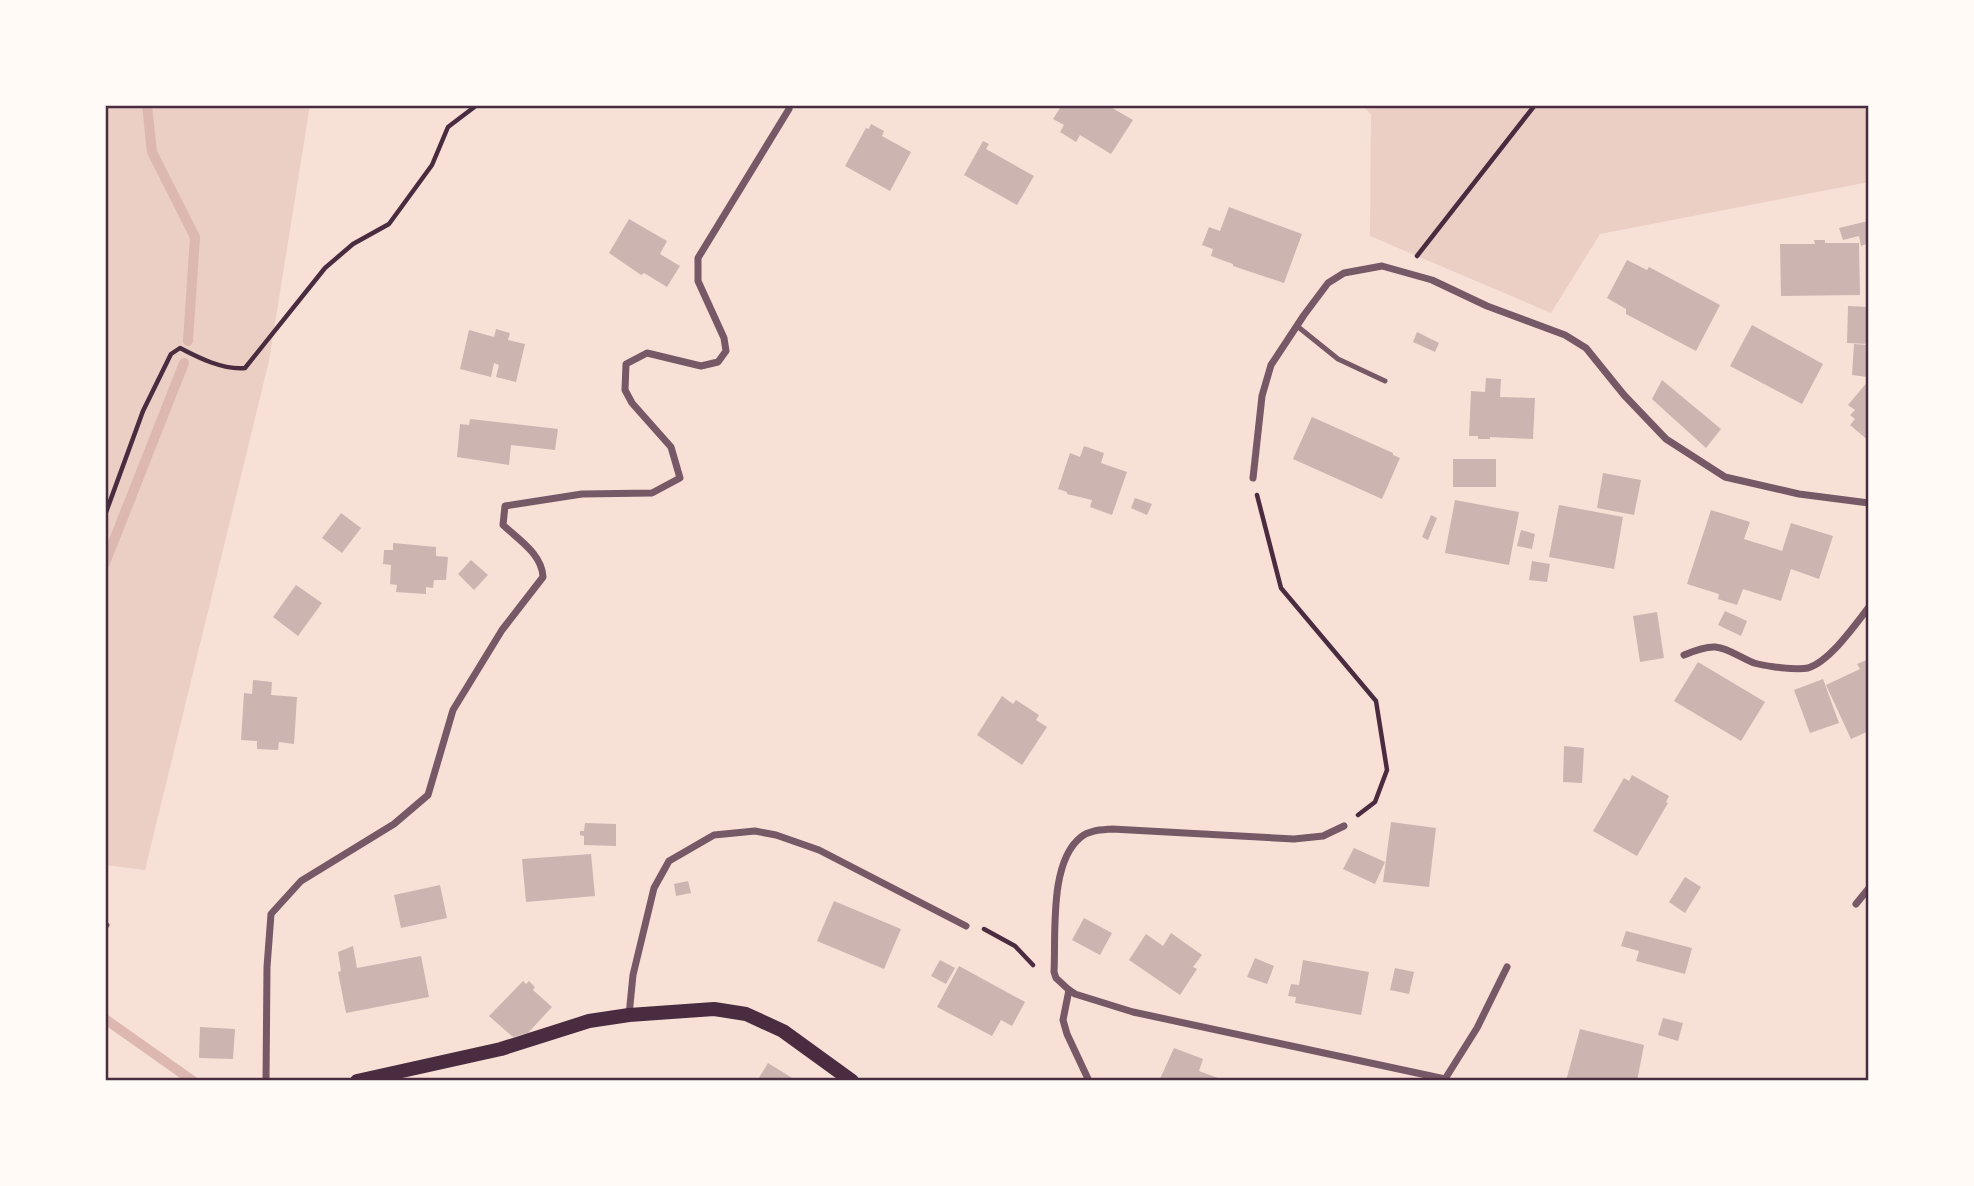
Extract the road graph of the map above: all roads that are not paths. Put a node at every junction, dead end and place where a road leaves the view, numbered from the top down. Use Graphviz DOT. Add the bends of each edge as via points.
graph roads {
  1 [pos="789,109"];
  2 [pos="1297,326"];
  3 [pos="1385,381"];
  4 [pos="1253,478"];
  5 [pos="1869,503"];
  6 [pos="1869,607"];
  7 [pos="1684,655"];
  8 [pos="1344,826"];
  9 [pos="1869,888"];
  10 [pos="1856,904"];
  11 [pos="966,926"];
  12 [pos="1507,968"];
  13 [pos="1069,990"];
  14 [pos="629,1015"];
  15 [pos="266,1081"];
  16 [pos="357,1081"];
  17 [pos="852,1081"];
  18 [pos="1089,1081"];
  1 -- 15 [label="street" via="698,258 698,281 726,351 718,362 701,366 647,353 626,364 625,390 671,447 680,478 652,494 582,495 505,506 503,525 537,558 543,577 502,630 453,710 428,795 394,824 301,881 271,914"];
  2 -- 3 [label="lane" via="1338,359"];
  2 -- 4 [label="street" via="1271,365 1262,396"];
  2 -- 5 [label="street" via="1328,283 1344,273 1382,266 1432,280 1586,348 1666,439 1725,477 1799,494"];
  6 -- 7 [label="street" via="1847,635 1809,667 1758,664 1707,645"];
  8 -- 13 [label="street" via="1323,836 1294,839 1112,829 1082,836 1068,850 1059,877 1054,972"];
  9 -- 10 [label="street"];
  11 -- 14 [label="street" via="818,850 755,831 714,835 669,861 654,888 633,975"];
  12 -- 13 [label="street" via="1445,1079 1133,1012"];
  13 -- 18 [label="street" via="1063,1020"];
  14 -- 16 [label="main road" via="589,1021 501,1049"];
  14 -- 17 [label="main road" via="714,1009 746,1014 783,1031"];
}
